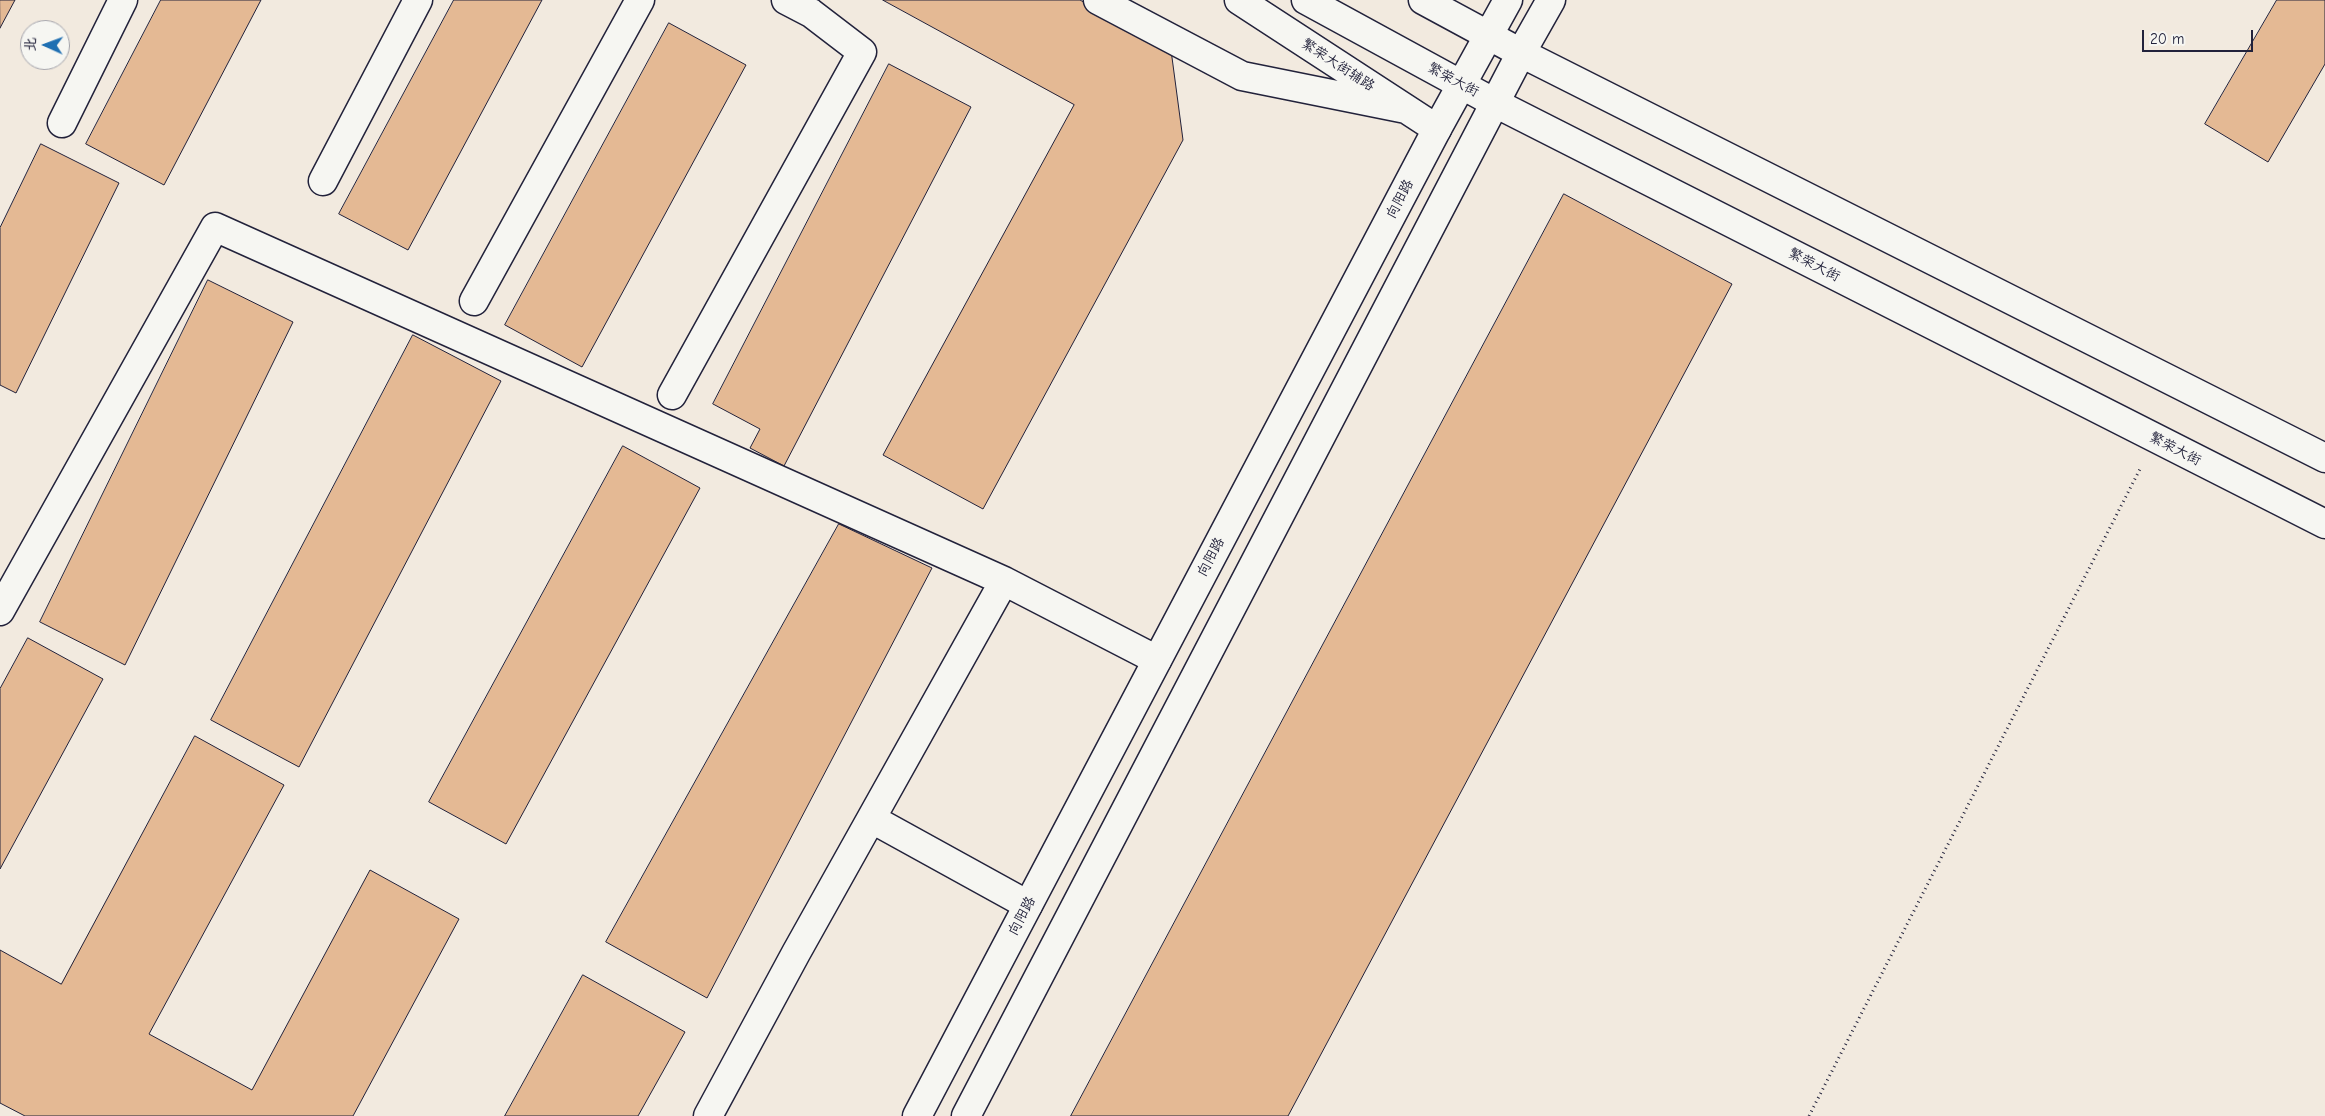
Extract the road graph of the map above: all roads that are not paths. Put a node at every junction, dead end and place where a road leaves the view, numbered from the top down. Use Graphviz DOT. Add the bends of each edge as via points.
graph roads {
  1 [pos="123,0"];
  2 [pos="418,0"];
  3 [pos="640,0"];
  4 [pos="786,0"];
  5 [pos="1098,0"];
  6 [pos="1239,0"];
  7 [pos="1306,0"];
  8 [pos="1423,0"];
  9 [pos="1508,0"];
  10 [pos="1552,0"];
  11 [pos="814,6"];
  12 [pos="1490,36"];
  13 [pos="1521,53"];
  14 [pos="1461,84"];
  15 [pos="1495,102"];
  16 [pos="1406,109"];
  17 [pos="62,123"];
  18 [pos="1437,129"];
  19 [pos="323,181"];
  20 [pos="474,301"];
  21 [pos="672,395"];
  22 [pos="2325,458"];
  23 [pos="2325,524"];
  24 [pos="1004,581"];
  25 [pos="0,612"];
  26 [pos="1157,660"];
  27 [pos="872,819"];
  28 [pos="1028,905"];
  29 [pos="708,1116"];
  30 [pos="917,1116"];
  31 [pos="966,1116"];
  1 -- 17 [label="main road"];
  2 -- 19 [label="main road"];
  3 -- 20 [label="main road"];
  4 -- 11 [label="main road"];
  5 -- 16 [label="main road" via="1242,76"];
  6 -- 16 [label="main road, 繁荣大街辅路"];
  7 -- 14 [label="main road, 繁荣大街"];
  8 -- 12 [label="main road"];
  9 -- 12 [label="main road, 向阳路"];
  10 -- 13 [label="main road"];
  11 -- 21 [label="main road" via="862,52"];
  12 -- 13 [label="main road"];
  12 -- 14 [label="main road, 向阳路"];
  13 -- 15 [label="main road"];
  13 -- 22 [label="main road"];
  14 -- 15 [label="main road, 繁荣大街"];
  14 -- 18 [label="main road, 向阳路"];
  15 -- 23 [label="main road, 繁荣大街"];
  15 -- 31 [label="main road"];
  16 -- 18 [label="main road, 繁荣大街辅路"];
  18 -- 26 [label="main road, 向阳路"];
  24 -- 25 [label="main road" via="215,227"];
  24 -- 26 [label="main road"];
  24 -- 27 [label="main road"];
  26 -- 28 [label="main road, 向阳路"];
  27 -- 28 [label="main road"];
  27 -- 29 [label="main road"];
  28 -- 30 [label="main road, 向阳路"];
}
